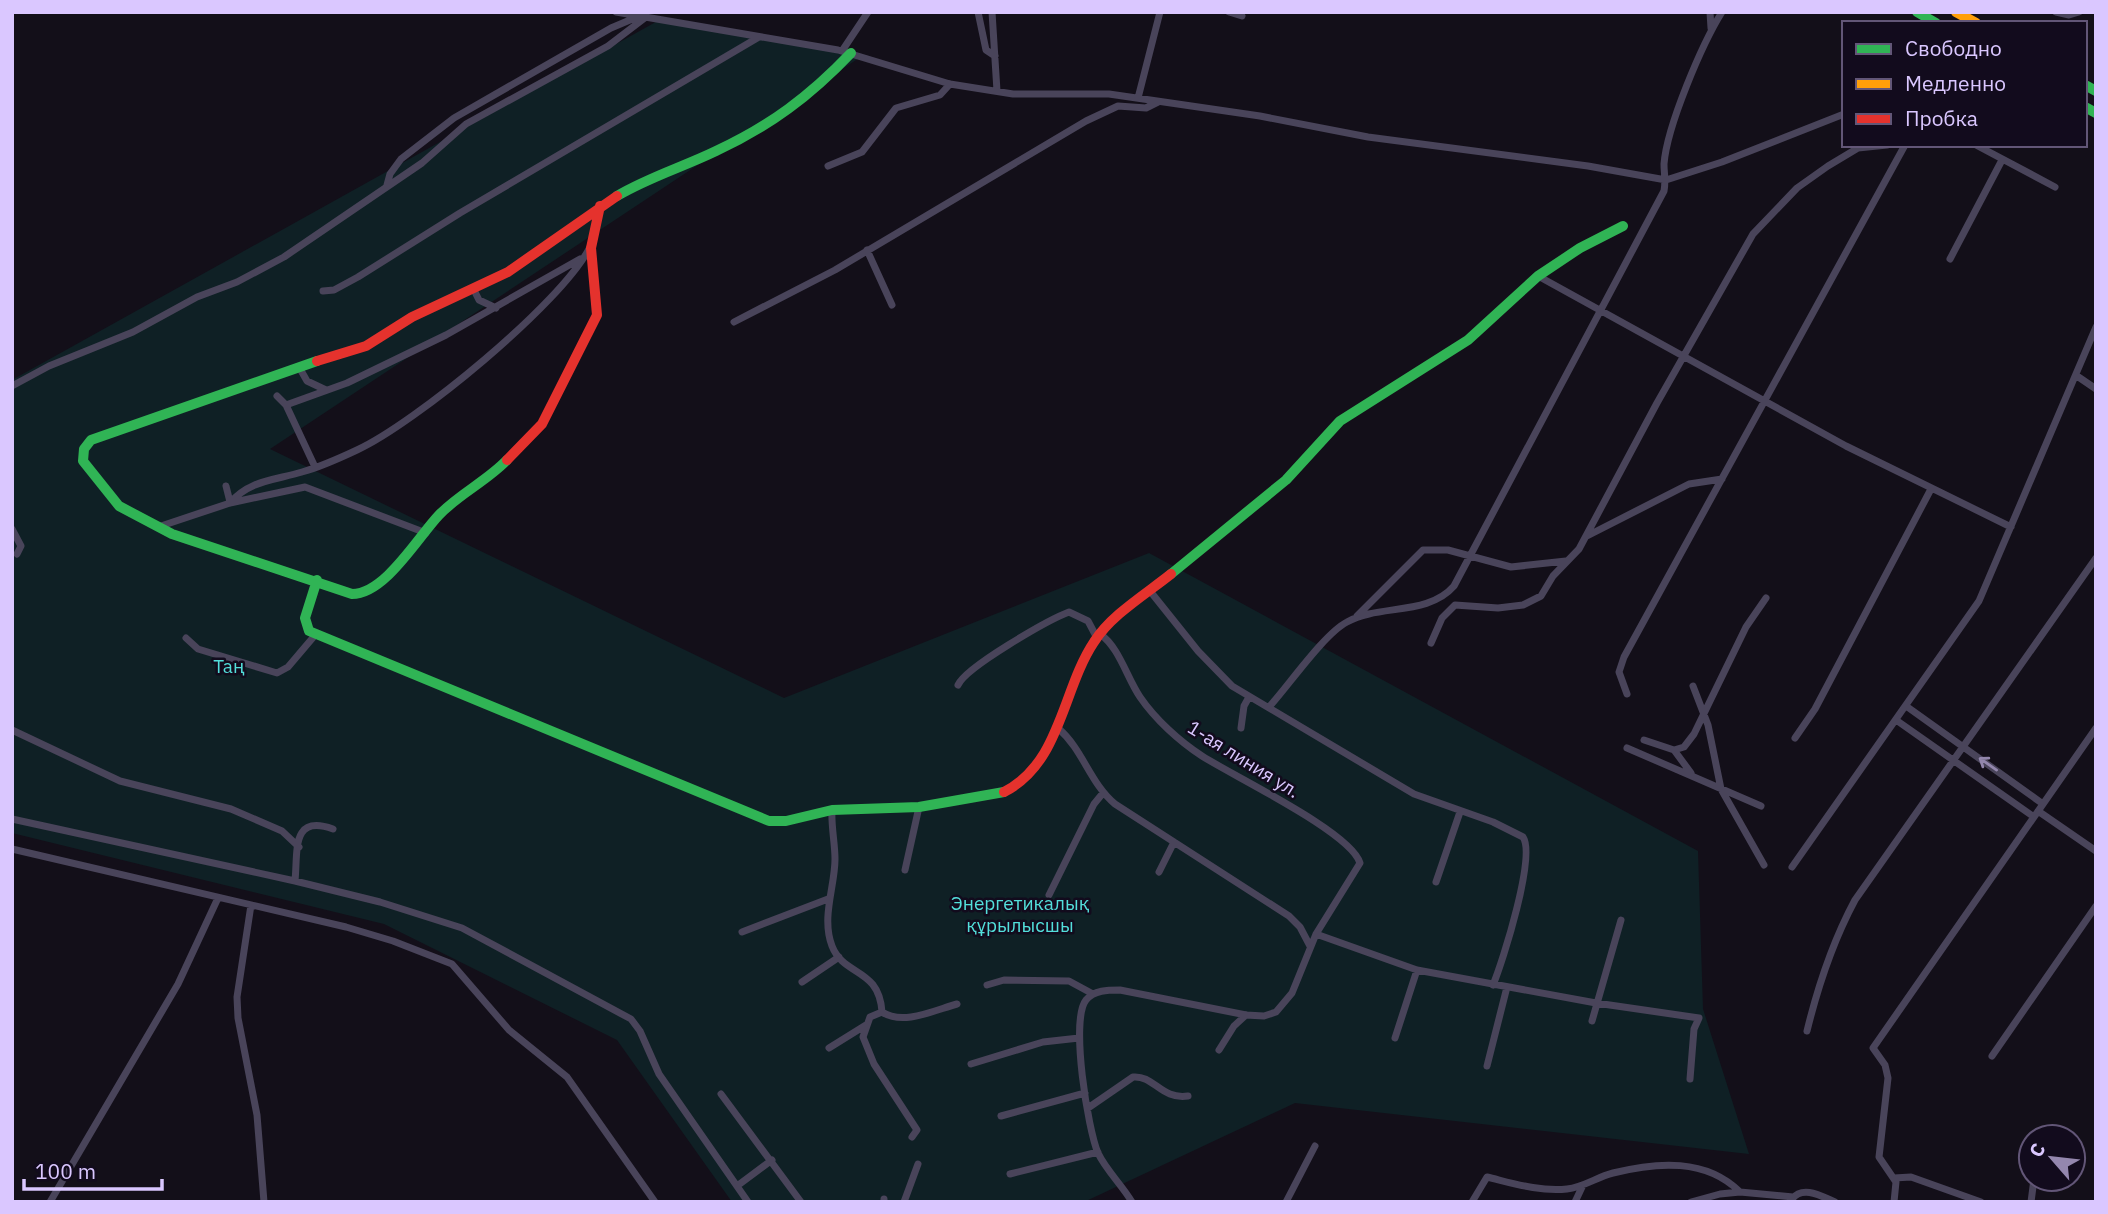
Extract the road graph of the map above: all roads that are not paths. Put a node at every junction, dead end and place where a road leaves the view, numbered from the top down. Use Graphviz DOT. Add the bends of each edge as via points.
graph roads {
  1 [pos="616,12"];
  2 [pos="868,12"];
  3 [pos="978,12"];
  4 [pos="992,12"];
  5 [pos="1160,12"];
  6 [pos="1229,12"];
  7 [pos="1710,12"];
  8 [pos="1722,12"];
  9 [pos="1917,12"];
  10 [pos="1956,12"];
  11 [pos="2056,12"];
  12 [pos="2079,12"];
  13 [pos="643,16"];
  14 [pos="1242,16"];
  15 [pos="1933,21"];
  16 [pos="1972,21"];
  17 [pos="1711,29"];
  18 [pos="760,37"];
  19 [pos="847,52"];
  20 [pos="995,56"];
  21 [pos="950,85"];
  22 [pos="997,91"];
  23 [pos="1138,98"];
  24 [pos="1158,102"];
  25 [pos="461,114"];
  26 [pos="1842,115"];
  27 [pos="479,116"];
  28 [pos="1868,147"];
  29 [pos="1904,147"];
  30 [pos="1980,147"];
  31 [pos="2003,160"];
  32 [pos="828,166"];
  33 [pos="1666,180"];
  34 [pos="387,185"];
  35 [pos="2055,187"];
  36 [pos="600,206"];
  37 [pos="1623,226"];
  38 [pos="592,243"];
  39 [pos="867,250"];
  40 [pos="586,255"];
  41 [pos="1950,259"];
  42 [pos="1538,276"];
  43 [pos="473,288"];
  44 [pos="323,291"];
  45 [pos="892,305"];
  46 [pos="497,308"];
  47 [pos="1599,310"];
  48 [pos="734,323"];
  49 [pos="2096,327"];
  50 [pos="1683,357"];
  51 [pos="299,368"];
  52 [pos="2077,376"];
  53 [pos="12,386"];
  54 [pos="2096,388"];
  55 [pos="327,390"];
  56 [pos="277,396"];
  57 [pos="1766,401"];
  58 [pos="286,405"];
  59 [pos="316,467"];
  60 [pos="1723,479"];
  61 [pos="226,486"];
  62 [pos="1931,489"];
  63 [pos="230,503"];
  64 [pos="158,527"];
  65 [pos="2011,527"];
  66 [pos="12,529"];
  67 [pos="426,533"];
  68 [pos="1587,536"];
  69 [pos="17,554"];
  70 [pos="1470,554"];
  71 [pos="2096,558"];
  72 [pos="1566,561"];
  73 [pos="317,580"];
  74 [pos="1150,591"];
  75 [pos="1766,598"];
  76 [pos="1354,619"];
  77 [pos="316,634"];
  78 [pos="1099,636"];
  79 [pos="186,638"];
  80 [pos="1431,643"];
  81 [pos="958,685"];
  82 [pos="1693,686"];
  83 [pos="1627,694"];
  84 [pos="1249,696"];
  85 [pos="1906,706"];
  86 [pos="1269,707"];
  87 [pos="1705,715"];
  88 [pos="1896,720"];
  89 [pos="1059,729"];
  90 [pos="1241,729"];
  91 [pos="2096,729"];
  92 [pos="12,730"];
  93 [pos="1795,738"];
  94 [pos="1644,740"];
  95 [pos="1963,747"];
  96 [pos="1627,748"];
  97 [pos="1674,750"];
  98 [pos="1954,760"];
  99 [pos="1691,773"];
  100 [pos="1721,789"];
  101 [pos="1103,793"];
  102 [pos="2043,804"];
  103 [pos="1761,806"];
  104 [pos="919,807"];
  105 [pos="831,810"];
  106 [pos="1460,812"];
  107 [pos="2036,814"];
  108 [pos="12,819"];
  109 [pos="333,829"];
  110 [pos="1174,842"];
  111 [pos="299,846"];
  112 [pos="12,849"];
  113 [pos="2096,851"];
  114 [pos="1764,866"];
  115 [pos="1792,867"];
  116 [pos="905,870"];
  117 [pos="1159,872"];
  118 [pos="295,881"];
  119 [pos="1436,882"];
  120 [pos="1049,895"];
  121 [pos="218,898"];
  122 [pos="828,899"];
  123 [pos="251,905"];
  124 [pos="2096,906"];
  125 [pos="1621,920"];
  126 [pos="742,932"];
  127 [pos="1316,934"];
  128 [pos="1310,946"];
  129 [pos="839,957"];
  130 [pos="1417,970"];
  131 [pos="802,982"];
  132 [pos="987,985"];
  133 [pos="1493,985"];
  134 [pos="1507,987"];
  135 [pos="1093,994"];
  136 [pos="1596,1003"];
  137 [pos="957,1004"];
  138 [pos="883,1012"];
  139 [pos="1246,1015"];
  140 [pos="1592,1021"];
  141 [pos="866,1024"];
  142 [pos="1807,1031"];
  143 [pos="1079,1038"];
  144 [pos="1395,1038"];
  145 [pos="829,1048"];
  146 [pos="1219,1050"];
  147 [pos="1992,1056"];
  148 [pos="971,1064"];
  149 [pos="1487,1066"];
  150 [pos="1690,1079"];
  151 [pos="1085,1093"];
  152 [pos="721,1094"];
  153 [pos="1188,1096"];
  154 [pos="1088,1108"];
  155 [pos="1001,1116"];
  156 [pos="912,1137"];
  157 [pos="1315,1146"];
  158 [pos="1098,1152"];
  159 [pos="772,1160"];
  160 [pos="918,1164"];
  161 [pos="1010,1174"];
  162 [pos="1894,1178"];
  163 [pos="1583,1185"];
  164 [pos="737,1186"];
  165 [pos="1740,1192"];
  166 [pos="1792,1200"];
  167 [pos="50,1202"];
  168 [pos="264,1202"];
  169 [pos="655,1202"];
  170 [pos="748,1202"];
  171 [pos="800,1202"];
  172 [pos="904,1202"];
  173 [pos="1132,1202"];
  174 [pos="1286,1202"];
  175 [pos="1472,1202"];
  176 [pos="1575,1202"];
  177 [pos="1691,1202"];
  178 [pos="1835,1202"];
  179 [pos="1894,1202"];
  180 [pos="1981,1202"];
  1 -- 13 [label="street"];
  2 -- 19 [label="street"];
  3 -- 20 [label="street" via="986,50"];
  4 -- 20 [label="street"];
  5 -- 23 [label="street"];
  6 -- 14 [label="street"];
  7 -- 17 [label="street"];
  8 -- 17 [label="street"];
  9 -- 15 [label="main road"];
  10 -- 16 [label="main road"];
  11 -- 12 [label="street"];
  13 -- 18 [label="street"];
  13 -- 25 [label="street" via="611,28"];
  13 -- 27 [label="street" via="608,46"];
  17 -- 33 [label="street" via="1683,96 1664,163"];
  18 -- 19 [label="street"];
  18 -- 44 [label="street" via="358,277"];
  19 -- 21 [label="street"];
  19 -- 36 [label="main road" via="792,109 732,144 647,178"];
  20 -- 22 [label="street"];
  21 -- 22 [label="street"];
  21 -- 32 [label="street" via="940,95 896,108 862,152"];
  22 -- 23 [label="street"];
  23 -- 24 [label="street"];
  24 -- 33 [label="street"];
  24 -- 39 [label="street" via="1146,108 1125,104 1109,109"];
  25 -- 27 [label="street"];
  25 -- 34 [label="street" via="401,159"];
  26 -- 33 [label="street"];
  27 -- 34 [label="street"];
  28 -- 50 [label="street" via="1858,148 1797,188 1753,234"];
  29 -- 57 [label="street"];
  30 -- 31 [label="street"];
  31 -- 35 [label="street"];
  31 -- 41 [label="street"];
  33 -- 47 [label="street"];
  34 -- 53 [label="street" via="265,268"];
  36 -- 38 [label="main road"];
  36 -- 43 [label="main road" via="522,263"];
  37 -- 42 [label="main road"];
  38 -- 40 [label="street"];
  38 -- 67 [label="main road" via="597,316 542,424 523,447 440,514"];
  39 -- 45 [label="street"];
  39 -- 48 [label="street"];
  40 -- 46 [label="street"];
  40 -- 59 [label="street" via="530,316 463,376 368,445"];
  42 -- 47 [label="street"];
  42 -- 74 [label="main road" via="1458,346 1340,421 1286,480"];
  43 -- 46 [label="street" via="479,300"];
  43 -- 51 [label="main road" via="358,350"];
  46 -- 55 [label="street"];
  47 -- 50 [label="street"];
  47 -- 70 [label="street"];
  49 -- 52 [label="street"];
  50 -- 57 [label="street"];
  50 -- 68 [label="street"];
  51 -- 55 [label="street" via="307,381"];
  51 -- 64 [label="main road" via="199,400 87,444 83,461 113,501"];
  52 -- 54 [label="street"];
  52 -- 65 [label="street"];
  55 -- 58 [label="street"];
  56 -- 58 [label="street"];
  57 -- 60 [label="street"];
  57 -- 62 [label="street"];
  58 -- 59 [label="street"];
  59 -- 63 [label="street" via="248,487"];
  60 -- 68 [label="street" via="1689,484"];
  60 -- 83 [label="street" via="1620,665"];
  61 -- 63 [label="street"];
  62 -- 65 [label="street"];
  62 -- 93 [label="street" via="1815,709"];
  63 -- 64 [label="street"];
  63 -- 67 [label="street" via="305,487"];
  64 -- 73 [label="main road"];
  65 -- 85 [label="street" via="1979,601"];
  66 -- 69 [label="street" via="21,546"];
  67 -- 73 [label="main road" via="389,575 362,594"];
  68 -- 72 [label="street"];
  70 -- 72 [label="street" via="1511,567"];
  70 -- 76 [label="street" via="1454,586 1443,596"];
  70 -- 76 [label="street" via="1423,550"];
  71 -- 95 [label="street"];
  72 -- 80 [label="street" via="1532,602 1498,608 1455,606 1442,618"];
  73 -- 77 [label="main road" via="304,623"];
  74 -- 78 [label="main road"];
  74 -- 84 [label="street" via="1216,670"];
  75 -- 87 [label="street" via="1746,627"];
  76 -- 86 [label="street" via="1336,630"];
  77 -- 79 [label="street" via="288,667 276,673 198,649"];
  77 -- 105 [label="main road" via="769,821"];
  78 -- 81 [label="street, 1-ая линия ул." via="1088,621 1069,612 981,663"];
  78 -- 89 [label="main road" via="1070,693"];
  78 -- 127 [label="street, 1-ая линия ул." via="1112,645 1140,698 1176,736 1353,851 1360,863"];
  82 -- 87 [label="street"];
  84 -- 86 [label="street"];
  84 -- 90 [label="street"];
  85 -- 88 [label="street"];
  85 -- 95 [label="street"];
  86 -- 106 [label="street" via="1414,794"];
  87 -- 97 [label="street" via="1684,747"];
  87 -- 100 [label="street"];
  88 -- 98 [label="street"];
  88 -- 115 [label="street"];
  89 -- 101 [label="street"];
  89 -- 104 [label="main road" via="1014,787 1000,794"];
  91 -- 102 [label="street"];
  92 -- 111 [label="street" via="120,781 231,809 282,831"];
  94 -- 97 [label="street"];
  95 -- 98 [label="street"];
  102 -- 95 [label="street, one-way"];
  96 -- 99 [label="street"];
  97 -- 99 [label="street"];
  98 -- 107 [label="street"];
  98 -- 142 [label="street" via="1844,920"];
  99 -- 100 [label="street"];
  100 -- 103 [label="street"];
  100 -- 114 [label="street"];
  101 -- 110 [label="street"];
  101 -- 120 [label="street"];
  102 -- 107 [label="street"];
  104 -- 105 [label="main road"];
  104 -- 116 [label="street"];
  105 -- 122 [label="street" via="835,860"];
  106 -- 119 [label="street"];
  106 -- 133 [label="street" via="1500,825 1527,842 1505,951"];
  107 -- 113 [label="street"];
  107 -- 162 [label="street" via="1873,1048 1888,1078 1879,1157"];
  108 -- 118 [label="street"];
  109 -- 111 [label="street" via="309,825"];
  110 -- 117 [label="street"];
  110 -- 128 [label="street" via="1289,916"];
  111 -- 118 [label="street"];
  112 -- 121 [label="street"];
  118 -- 164 [label="street" via="462,929 631,1019 659,1073"];
  121 -- 123 [label="street"];
  121 -- 167 [label="street" via="178,984"];
  122 -- 126 [label="street"];
  122 -- 129 [label="street" via="830,941"];
  123 -- 168 [label="street" via="237,997 257,1115"];
  123 -- 169 [label="street" via="393,941 452,964 509,1030 567,1077"];
  124 -- 147 [label="street"];
  125 -- 136 [label="street"];
  127 -- 128 [label="street"];
  127 -- 130 [label="street"];
  128 -- 139 [label="street" via="1286,1003 1270,1015"];
  129 -- 131 [label="street"];
  129 -- 138 [label="street" via="877,987"];
  130 -- 133 [label="street"];
  130 -- 144 [label="street"];
  132 -- 135 [label="street" via="1057,979 1075,981"];
  133 -- 134 [label="street"];
  134 -- 136 [label="street"];
  134 -- 149 [label="street"];
  135 -- 139 [label="street" via="1109,990 1139,993"];
  135 -- 143 [label="street" via="1079,1014"];
  136 -- 140 [label="street"];
  136 -- 150 [label="street" via="1699,1018"];
  137 -- 138 [label="street" via="898,1018"];
  138 -- 141 [label="street"];
  139 -- 146 [label="street"];
  141 -- 145 [label="street"];
  141 -- 156 [label="street" via="863,1037 867,1048 917,1130"];
  143 -- 148 [label="street" via="1043,1042"];
  143 -- 151 [label="street"];
  151 -- 154 [label="street"];
  151 -- 155 [label="street"];
  152 -- 159 [label="street"];
  153 -- 154 [label="street" via="1171,1096 1140,1076"];
  154 -- 158 [label="street"];
  157 -- 174 [label="street"];
  158 -- 161 [label="street"];
  158 -- 173 [label="street"];
  159 -- 164 [label="street"];
  159 -- 171 [label="street"];
  160 -- 172 [label="street"];
  162 -- 179 [label="street"];
  162 -- 180 [label="street" via="1911,1177"];
  163 -- 165 [label="street" via="1611,1174 1678,1165 1706,1169"];
  163 -- 175 [label="street" via="1550,1189 1487,1177"];
  163 -- 176 [label="street"];
  164 -- 170 [label="street"];
  165 -- 166 [label="street"];
  165 -- 177 [label="street"];
  166 -- 178 [label="street" via="1806,1191"];
}
